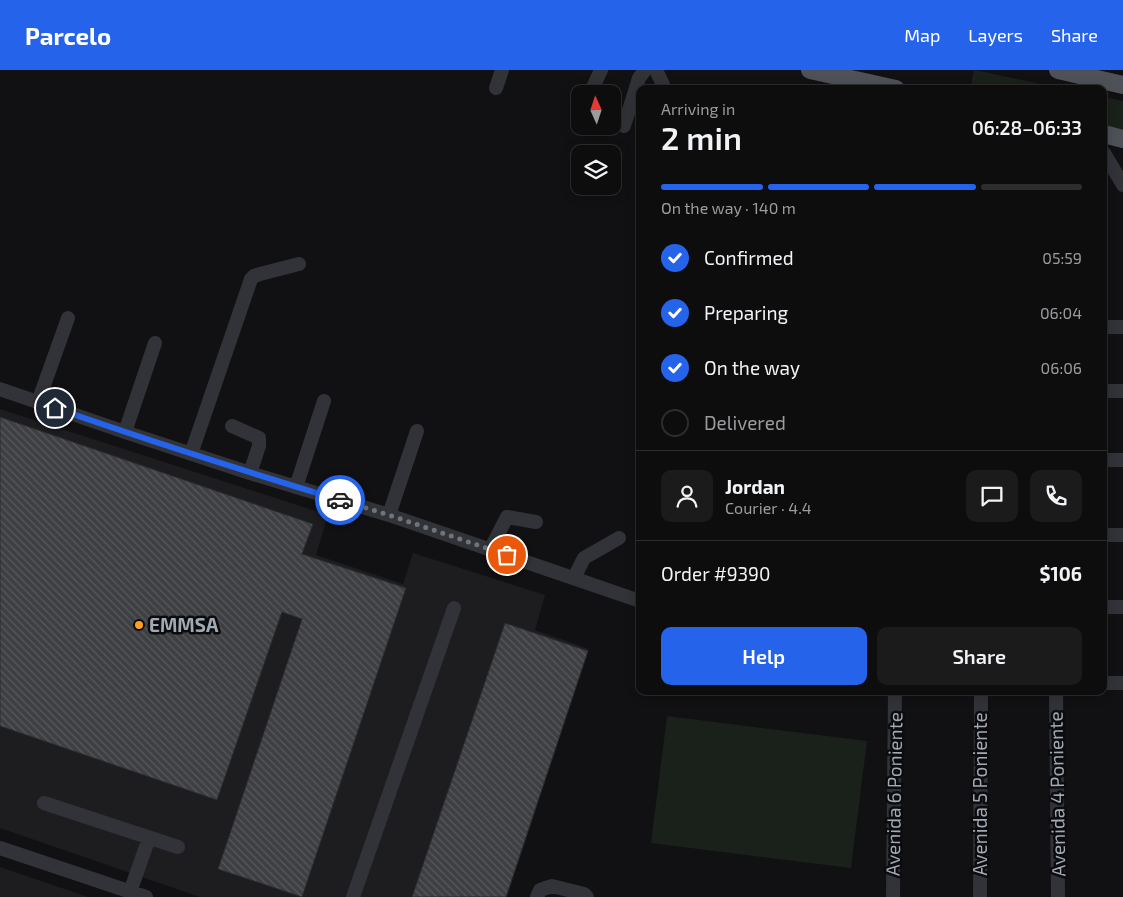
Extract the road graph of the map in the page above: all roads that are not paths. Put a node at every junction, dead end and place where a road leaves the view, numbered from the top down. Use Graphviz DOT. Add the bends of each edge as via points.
graph roads {
  1 [pos="502,70"];
  2 [pos="601,70"];
  3 [pos="645,70"];
  4 [pos="656,70"];
  5 [pos="810,70"];
  6 [pos="1058,70"];
  7 [pos="1091,74"];
  8 [pos="842,83"];
  9 [pos="594,85"];
  10 [pos="663,85"];
  11 [pos="860,85"];
  12 [pos="1123,85"];
  13 [pos="496,88"];
  14 [pos="624,126"];
  15 [pos="1107,135"];
  16 [pos="1123,139"];
  17 [pos="1107,158"];
  18 [pos="1123,185"];
  19 [pos="299,264"];
  20 [pos="68,318"];
  21 [pos="1107,327"];
  22 [pos="1123,327"];
  23 [pos="155,343"];
  24 [pos="0,389"];
  25 [pos="1107,391"];
  26 [pos="1123,391"];
  27 [pos="324,401"];
  28 [pos="38,402"];
  29 [pos="232,426"];
  30 [pos="417,431"];
  31 [pos="125,432"];
  32 [pos="191,454"];
  33 [pos="1107,460"];
  34 [pos="1123,460"];
  35 [pos="250,473"];
  36 [pos="296,487"];
  37 [pos="389,515"];
  38 [pos="536,522"];
  39 [pos="1107,535"];
  40 [pos="1123,535"];
  41 [pos="619,538"];
  42 [pos="490,550"];
  43 [pos="574,578"];
  44 [pos="636,600"];
  45 [pos="1107,607"];
  46 [pos="1123,607"];
  47 [pos="454,608"];
  48 [pos="1107,683"];
  49 [pos="1123,683"];
  50 [pos="895,695"];
  51 [pos="981,695"];
  52 [pos="1056,695"];
  53 [pos="44,803"];
  54 [pos="148,838"];
  55 [pos="178,847"];
  56 [pos="0,848"];
  57 [pos="130,892"];
  58 [pos="146,897"];
  59 [pos="353,897"];
  60 [pos="537,897"];
  61 [pos="587,897"];
  62 [pos="893,897"];
  63 [pos="980,897"];
  64 [pos="1058,897"];
  1 -- 13 [label="street"];
  2 -- 9 [label="street"];
  3 -- 14 [label="street" via="638,78"];
  4 -- 10 [label="street"];
  5 -- 8 [label="main road"];
  6 -- 7 [label="main road"];
  7 -- 12 [label="main road"];
  8 -- 11 [label="main road"];
  15 -- 16 [label="main road"];
  17 -- 18 [label="street"];
  19 -- 32 [label="street" via="251,279"];
  20 -- 28 [label="street"];
  21 -- 22 [label="street"];
  23 -- 31 [label="street"];
  24 -- 28 [label="street"];
  25 -- 26 [label="street"];
  27 -- 36 [label="street"];
  28 -- 31 [label="street"];
  29 -- 35 [label="street" via="259,438"];
  30 -- 37 [label="street"];
  31 -- 32 [label="street"];
  32 -- 35 [label="street"];
  33 -- 34 [label="street"];
  35 -- 36 [label="street"];
  36 -- 37 [label="street"];
  37 -- 42 [label="street"];
  38 -- 42 [label="street" via="506,517"];
  39 -- 40 [label="street"];
  41 -- 43 [label="street" via="584,558"];
  42 -- 43 [label="street"];
  43 -- 44 [label="street"];
  45 -- 46 [label="street"];
  47 -- 59 [label="street"];
  48 -- 49 [label="street"];
  50 -- 62 [label="street, Avenida 6 Poniente"];
  51 -- 63 [label="street, Avenida 5 Poniente"];
  52 -- 64 [label="street, Avenida 4 Poniente"];
  53 -- 54 [label="street"];
  54 -- 55 [label="street"];
  54 -- 57 [label="street"];
  56 -- 57 [label="street"];
  57 -- 58 [label="street"];
  60 -- 61 [label="street" via="540,890 552,886"];
}
